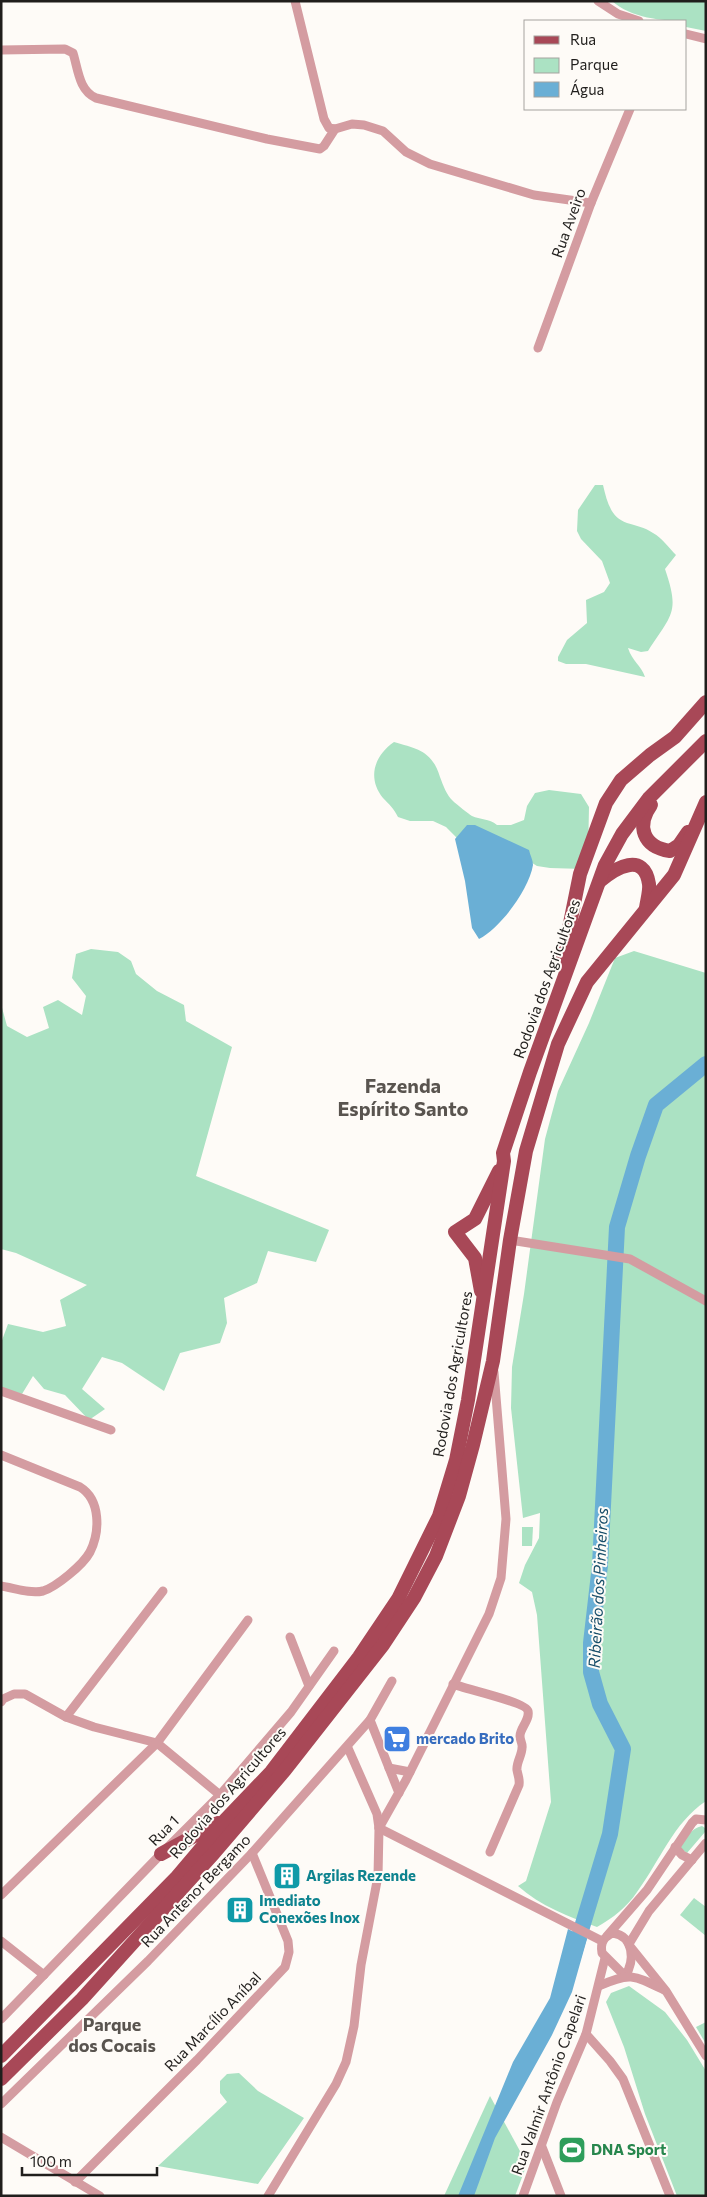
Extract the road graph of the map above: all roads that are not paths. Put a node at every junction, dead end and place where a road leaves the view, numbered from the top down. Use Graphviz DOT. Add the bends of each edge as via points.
graph roads {
  1 [pos="296,1"];
  2 [pos="598,1"];
  3 [pos="636,20"];
  4 [pos="687,34"];
  5 [pos="706,39"];
  6 [pos="1,50"];
  7 [pos="630,110"];
  8 [pos="335,130"];
  9 [pos="591,202"];
  10 [pos="538,348"];
  11 [pos="706,702"];
  12 [pos="706,741"];
  13 [pos="674,771"];
  14 [pos="704,807"];
  15 [pos="597,884"];
  16 [pos="646,908"];
  17 [pos="550,1022"];
  18 [pos="504,1162"];
  19 [pos="510,1240"];
  20 [pos="482,1301"];
  21 [pos="706,1301"];
  22 [pos="493,1361"];
  23 [pos="1,1391"];
  24 [pos="111,1430"];
  25 [pos="1,1455"];
  26 [pos="1,1586"];
  27 [pos="164,1591"];
  28 [pos="248,1620"];
  29 [pos="290,1637"];
  30 [pos="334,1651"];
  31 [pos="392,1681"];
  32 [pos="453,1684"];
  33 [pos="308,1686"];
  34 [pos="1,1702"];
  35 [pos="66,1717"];
  36 [pos="370,1720"];
  37 [pos="157,1743"];
  38 [pos="348,1748"];
  39 [pos="389,1768"];
  40 [pos="410,1772"];
  41 [pos="399,1793"];
  42 [pos="220,1795"];
  43 [pos="706,1812"];
  44 [pos="226,1820"];
  45 [pos="701,1820"];
  46 [pos="379,1828"];
  47 [pos="706,1843"];
  48 [pos="675,1847"];
  49 [pos="490,1852"];
  50 [pos="252,1853"];
  51 [pos="161,1854"];
  52 [pos="692,1860"];
  53 [pos="1,1895"];
  54 [pos="604,1938"];
  55 [pos="1,1940"];
  56 [pos="629,1945"];
  57 [pos="605,1958"];
  58 [pos="44,1975"];
  59 [pos="626,1976"];
  60 [pos="599,1986"];
  61 [pos="666,1991"];
  62 [pos="1,2019"];
  63 [pos="586,2034"];
  64 [pos="1,2056"];
  65 [pos="706,2056"];
  66 [pos="1,2079"];
  67 [pos="1,2104"];
  68 [pos="2,2138"];
  69 [pos="542,2147"];
  70 [pos="75,2182"];
  71 [pos="525,2194"];
  72 [pos="100,2196"];
  73 [pos="268,2196"];
  74 [pos="561,2196"];
  75 [pos="670,2196"];
  1 -- 8 [label="street" via="324,119 328,128"];
  2 -- 3 [label="street" via="618,14"];
  4 -- 5 [label="street"];
  6 -- 8 [label="street" via="65,49 73,53 82,85 88,94 96,98 248,135 316,149 324,146"];
  7 -- 9 [label="street, Rua Aveiro"];
  8 -- 9 [label="street" via="364,124 383,131 406,152 430,164 534,195"];
  9 -- 10 [label="street, Rua Aveiro"];
  11 -- 17 [label="main road" via="676,737 621,780 606,803 580,874"];
  12 -- 13 [label="main road, Rodovia dos Agricultores"];
  13 -- 14 [label="main road" via="646,812 643,829 647,840 657,849 670,851 679,845"];
  13 -- 15 [label="main road, Rodovia dos Agricultores" via="622,834"];
  14 -- 16 [label="main road, Rodovia dos Agricultores" via="674,875"];
  15 -- 16 [label="main road" via="614,869 633,864 642,869 649,885"];
  15 -- 17 [label="main road, Rodovia dos Agricultores"];
  16 -- 19 [label="main road, Rodovia dos Agricultores" via="587,982 558,1044 526,1151"];
  17 -- 18 [label="main road, Rodovia dos Agricultores" via="514,1118"];
  18 -- 20 [label="main road, Rodovia dos Agricultores"];
  18 -- 20 [label="main road" via="475,1219 455,1232 475,1258"];
  19 -- 21 [label="street" via="630,1259"];
  19 -- 22 [label="main road, Rodovia dos Agricultores"];
  20 -- 44 [label="main road, Rodovia dos Agricultores" via="456,1460 439,1516 424,1550 398,1599 359,1657 271,1772"];
  22 -- 32 [label="street" via="506,1519 504,1556 501,1578 489,1614"];
  22 -- 66 [label="main road, Rodovia dos Agricultores" via="459,1496 436,1556 414,1598 383,1645 285,1770 214,1853 82,1999"];
  23 -- 24 [label="street"];
  25 -- 26 [label="street" via="89,1492 97,1516 94,1541 89,1554 78,1567 46,1590 36,1592"];
  27 -- 35 [label="street"];
  28 -- 37 [label="street"];
  29 -- 33 [label="street"];
  30 -- 33 [label="street, Rua 1"];
  31 -- 36 [label="street, Rua Antenor Bergamo"];
  32 -- 40 [label="street"];
  32 -- 49 [label="street" via="508,1700 528,1710 520,1734 523,1745 517,1767 519,1785"];
  33 -- 42 [label="street, Rua 1" via="291,1712"];
  34 -- 35 [label="street" via="14,1694 26,1694"];
  35 -- 37 [label="street"];
  36 -- 38 [label="street, Rua Antenor Bergamo"];
  36 -- 39 [label="street"];
  37 -- 42 [label="street"];
  37 -- 53 [label="street"];
  38 -- 46 [label="street" via="377,1814"];
  38 -- 50 [label="street, Rua Antenor Bergamo"];
  39 -- 40 [label="street"];
  39 -- 41 [label="street"];
  40 -- 41 [label="street"];
  41 -- 46 [label="street"];
  42 -- 51 [label="street, Rua 1"];
  43 -- 45 [label="street"];
  44 -- 51 [label="main road"];
  44 -- 64 [label="main road, Rodovia dos Agricultores" via="176,1878"];
  45 -- 48 [label="street"];
  46 -- 54 [label="street" via="590,1935"];
  46 -- 73 [label="street" via="378,1876 346,2062"];
  47 -- 52 [label="street"];
  48 -- 52 [label="street"];
  48 -- 54 [label="street" via="647,1890"];
  50 -- 67 [label="street, Rua Antenor Bergamo" via="141,1968"];
  50 -- 70 [label="street, Rua Marcílio Aníbal" via="288,1941 285,1966"];
  51 -- 58 [label="street, Rua 1"];
  52 -- 56 [label="street" via="649,1911"];
  54 -- 56 [label="street" via="613,1933 620,1934"];
  54 -- 57 [label="street, Rua Valmir Antônio Capelari" via="601,1946"];
  55 -- 58 [label="street"];
  56 -- 59 [label="street" via="632,1954"];
  56 -- 61 [label="street"];
  57 -- 59 [label="street"];
  57 -- 60 [label="street, Rua Valmir Antônio Capelari"];
  58 -- 62 [label="street, Rua 1"];
  59 -- 60 [label="street"];
  59 -- 61 [label="street" via="643,1979"];
  60 -- 63 [label="street, Rua Valmir Antônio Capelari"];
  61 -- 65 [label="street"];
  63 -- 69 [label="street, Rua Valmir Antônio Capelari"];
  63 -- 75 [label="street" via="622,2079"];
  68 -- 70 [label="street"];
  69 -- 71 [label="street, Rua Valmir Antônio Capelari"];
  69 -- 74 [label="street"];
  70 -- 72 [label="street"];
}
